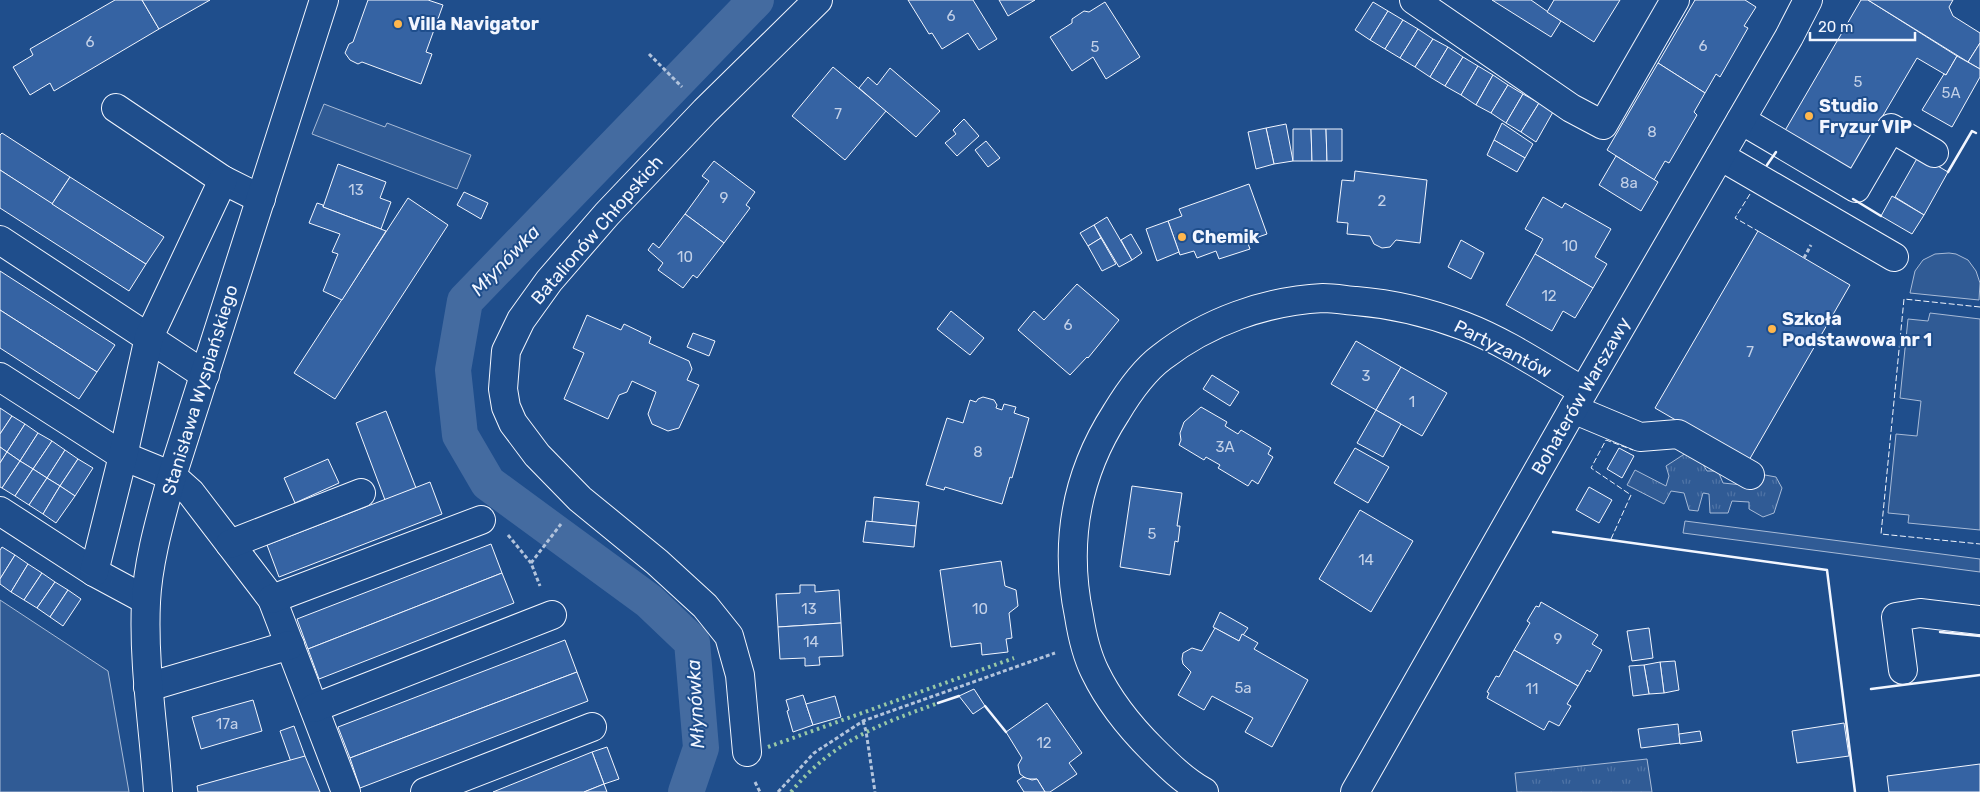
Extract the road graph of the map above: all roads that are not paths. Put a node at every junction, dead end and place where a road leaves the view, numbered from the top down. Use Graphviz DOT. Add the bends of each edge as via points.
graph roads {
  1 [pos="324,0"];
  2 [pos="818,0"];
  3 [pos="1414,0"];
  4 [pos="1675,0"];
  5 [pos="1808,0"];
  6 [pos="116,108"];
  7 [pos="1741,120"];
  8 [pos="1934,153"];
  9 [pos="1720,156"];
  10 [pos="223,180"];
  11 [pos="261,199"];
  12 [pos="0,240"];
  13 [pos="1894,257"];
  14 [pos="149,337"];
  15 [pos="205,375"];
  16 [pos="0,377"];
  17 [pos="1578,400"];
  18 [pos="123,456"];
  19 [pos="1750,475"];
  20 [pos="172,476"];
  21 [pos="361,493"];
  22 [pos="0,511"];
  23 [pos="481,520"];
  24 [pos="230,544"];
  25 [pos="94,572"];
  26 [pos="272,599"];
  27 [pos="146,600"];
  28 [pos="552,615"];
  29 [pos="1980,620"];
  30 [pos="290,645"];
  31 [pos="1903,670"];
  32 [pos="148,687"];
  33 [pos="314,708"];
  34 [pos="592,726"];
  35 [pos="748,752"];
  36 [pos="158,792"];
  37 [pos="346,792"];
  38 [pos="425,792"];
  39 [pos="1204,792"];
  40 [pos="1355,792"];
  1 -- 11 [label="street, Stanisława Wyspiańskiego"];
  2 -- 35 [label="street, Batalionów Chłopskich" via="705,110 606,214 521,320 506,351 503,389 506,407 513,423 537,455 580,499 698,600 729,636 740,675"];
  3 -- 4 [label="street" via="1571,108 1603,125"];
  5 -- 7 [label="street, Bohaterów Warszawy"];
  6 -- 10 [label="street"];
  7 -- 8 [label="street" via="1856,188 1891,128"];
  7 -- 9 [label="street, Bohaterów Warszawy"];
  9 -- 13 [label="street"];
  9 -- 17 [label="street, Bohaterów Warszawy"];
  10 -- 11 [label="street"];
  10 -- 14 [label="street"];
  11 -- 15 [label="street, Stanisława Wyspiańskiego"];
  12 -- 14 [label="street"];
  14 -- 15 [label="street"];
  14 -- 18 [label="street"];
  15 -- 20 [label="street, Stanisława Wyspiańskiego"];
  16 -- 18 [label="street"];
  17 -- 19 [label="street, Partyzantów" via="1640,437 1678,434"];
  17 -- 39 [label="street, Partyzantów" via="1499,343 1465,326 1416,310 1324,298 1258,309 1222,320 1190,337 1160,358 1143,375 1106,428 1083,480 1072,542 1075,598 1084,642 1094,670 1112,703 1174,771"];
  17 -- 40 [label="street, Bohaterów Warszawy"];
  18 -- 20 [label="street"];
  18 -- 25 [label="street"];
  20 -- 24 [label="street" via="191,493"];
  20 -- 27 [label="street, Stanisława Wyspiańskiego" via="155,542"];
  21 -- 24 [label="street"];
  22 -- 25 [label="street"];
  23 -- 26 [label="street"];
  24 -- 26 [label="street"];
  25 -- 27 [label="street"];
  26 -- 30 [label="street"];
  27 -- 32 [label="street, Stanisława Wyspiańskiego"];
  28 -- 33 [label="street"];
  29 -- 31 [label="street" via="1920,613 1896,617"];
  30 -- 32 [label="street"];
  30 -- 33 [label="street"];
  32 -- 36 [label="street, Stanisława Wyspiańskiego"];
  33 -- 37 [label="street"];
  34 -- 38 [label="street"];
}
